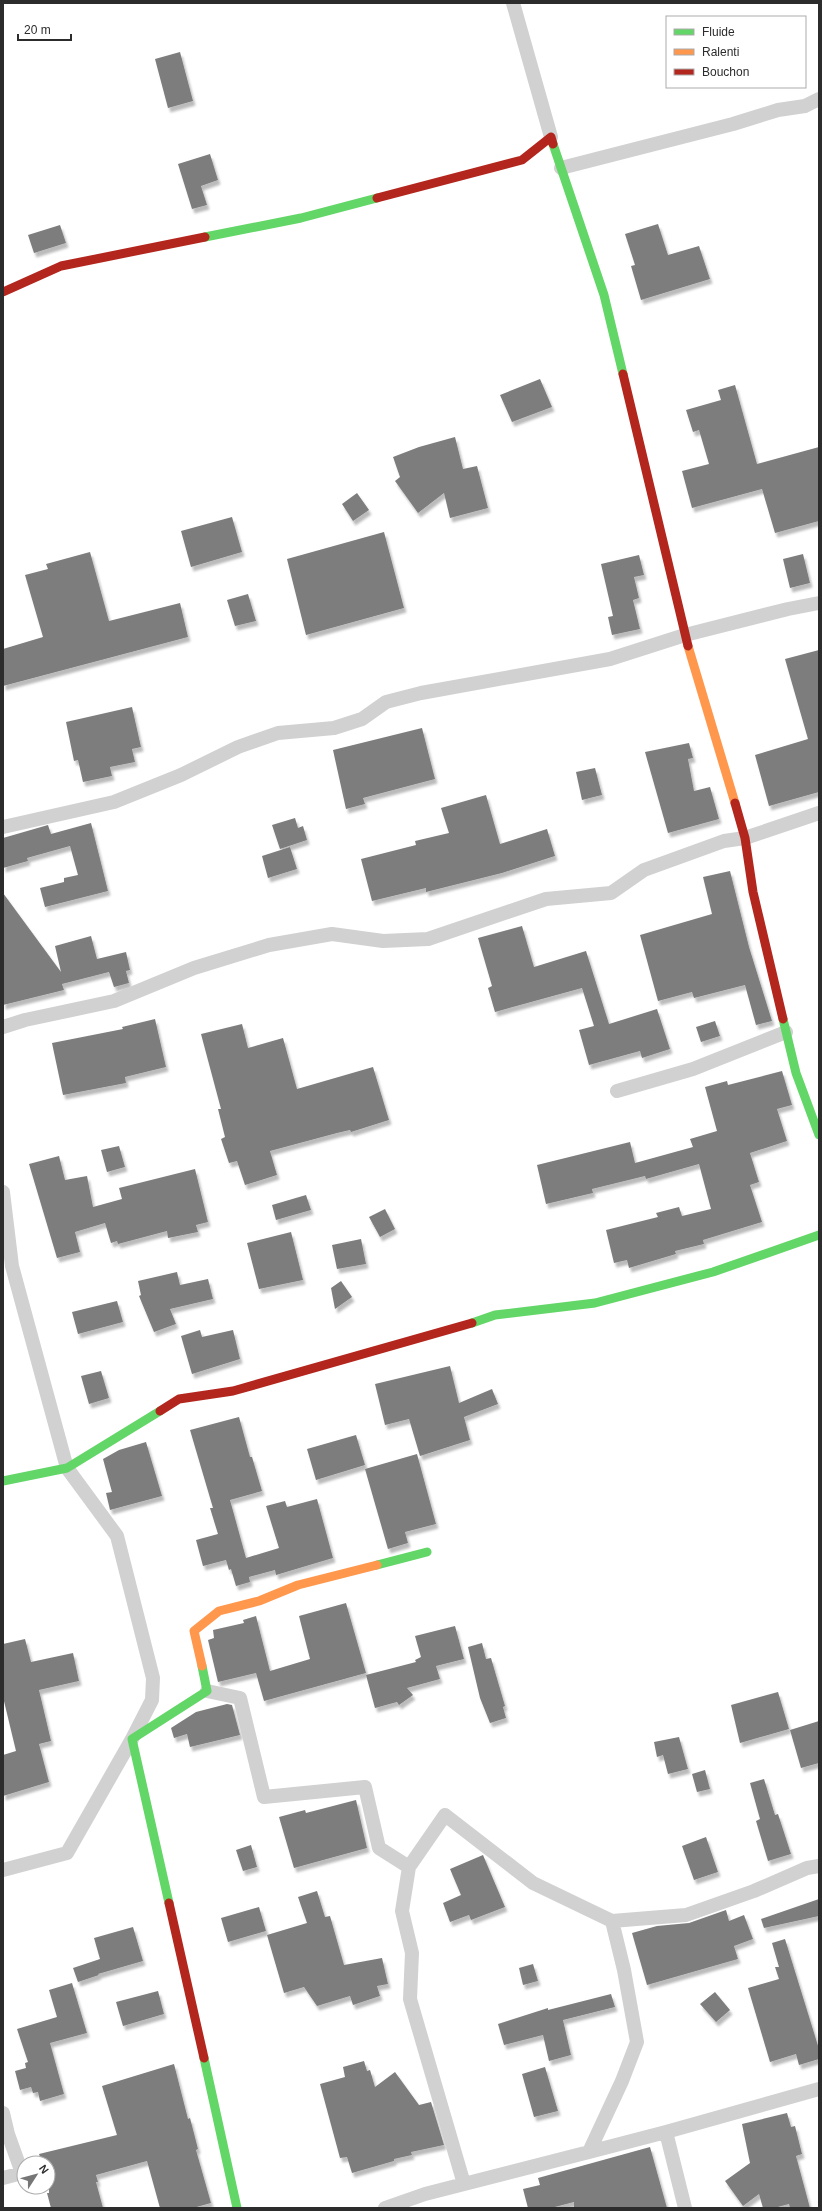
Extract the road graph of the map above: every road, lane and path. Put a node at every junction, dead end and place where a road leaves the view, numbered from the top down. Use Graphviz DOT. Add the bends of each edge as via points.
graph roads {
  1 [pos="513,3"];
  2 [pos="819,99"];
  3 [pos="551,137"];
  4 [pos="561,168"];
  5 [pos="3,292"];
  6 [pos="819,603"];
  7 [pos="685,635"];
  8 [pos="819,813"];
  9 [pos="3,827"];
  10 [pos="745,838"];
  11 [pos="3,1027"];
  12 [pos="786,1032"];
  13 [pos="617,1091"];
  14 [pos="819,1135"];
  15 [pos="3,1192"];
  16 [pos="819,1235"];
  17 [pos="7,1259"];
  18 [pos="67,1468"];
  19 [pos="3,1481"];
  20 [pos="427,1552"];
  21 [pos="207,1691"];
  22 [pos="132,1740"];
  23 [pos="819,1866"];
  24 [pos="409,1867"];
  25 [pos="3,1870"];
  26 [pos="612,1921"];
  27 [pos="819,2089"];
  28 [pos="3,2113"];
  29 [pos="666,2132"];
  30 [pos="589,2152"];
  31 [pos="3,2178"];
  32 [pos="464,2184"];
  33 [pos="237,2208"];
  34 [pos="385,2208"];
  35 [pos="685,2208"];
  1 -- 3 [label="street"];
  2 -- 4 [label="street" via="804,106 778,110"];
  3 -- 4 [label="street"];
  3 -- 5 [label="street" via="522,160 515,162 301,218 61,266"];
  4 -- 7 [label="street" via="604,295"];
  6 -- 7 [label="street"];
  7 -- 9 [label="street" via="610,659 421,693 386,702 362,719 334,728 278,733 238,747 181,775 114,802"];
  7 -- 10 [label="street"];
  8 -- 10 [label="street"];
  10 -- 11 [label="street" via="724,841 644,870 612,893 546,899 428,939 383,941 332,934 269,945 194,968 114,1001"];
  10 -- 12 [label="street" via="753,892"];
  12 -- 13 [label="street" via="693,1069"];
  12 -- 14 [label="street" via="796,1073"];
  15 -- 17 [label="street"];
  16 -- 18 [label="street" via="713,1272 595,1303 495,1315 248,1387 179,1399"];
  17 -- 18 [label="street"];
  18 -- 19 [label="street"];
  18 -- 22 [label="street" via="117,1536 153,1678 152,1700"];
  20 -- 21 [label="street" via="298,1585 259,1601 219,1611 194,1631"];
  21 -- 22 [label="street"];
  21 -- 24 [label="street" via="240,1698 264,1796 365,1787 379,1848"];
  22 -- 25 [label="street" via="67,1853"];
  22 -- 33 [label="street"];
  23 -- 26 [label="street" via="807,1868 686,1915"];
  24 -- 26 [label="street" via="445,1816 533,1883"];
  24 -- 32 [label="street" via="402,1911 412,1953 410,1999"];
  26 -- 30 [label="street" via="637,2042"];
  27 -- 29 [label="street"];
  28 -- 31 [label="street" via="22,2173"];
  29 -- 30 [label="street"];
  29 -- 35 [label="street"];
  30 -- 32 [label="street"];
  32 -- 34 [label="street"];
}
